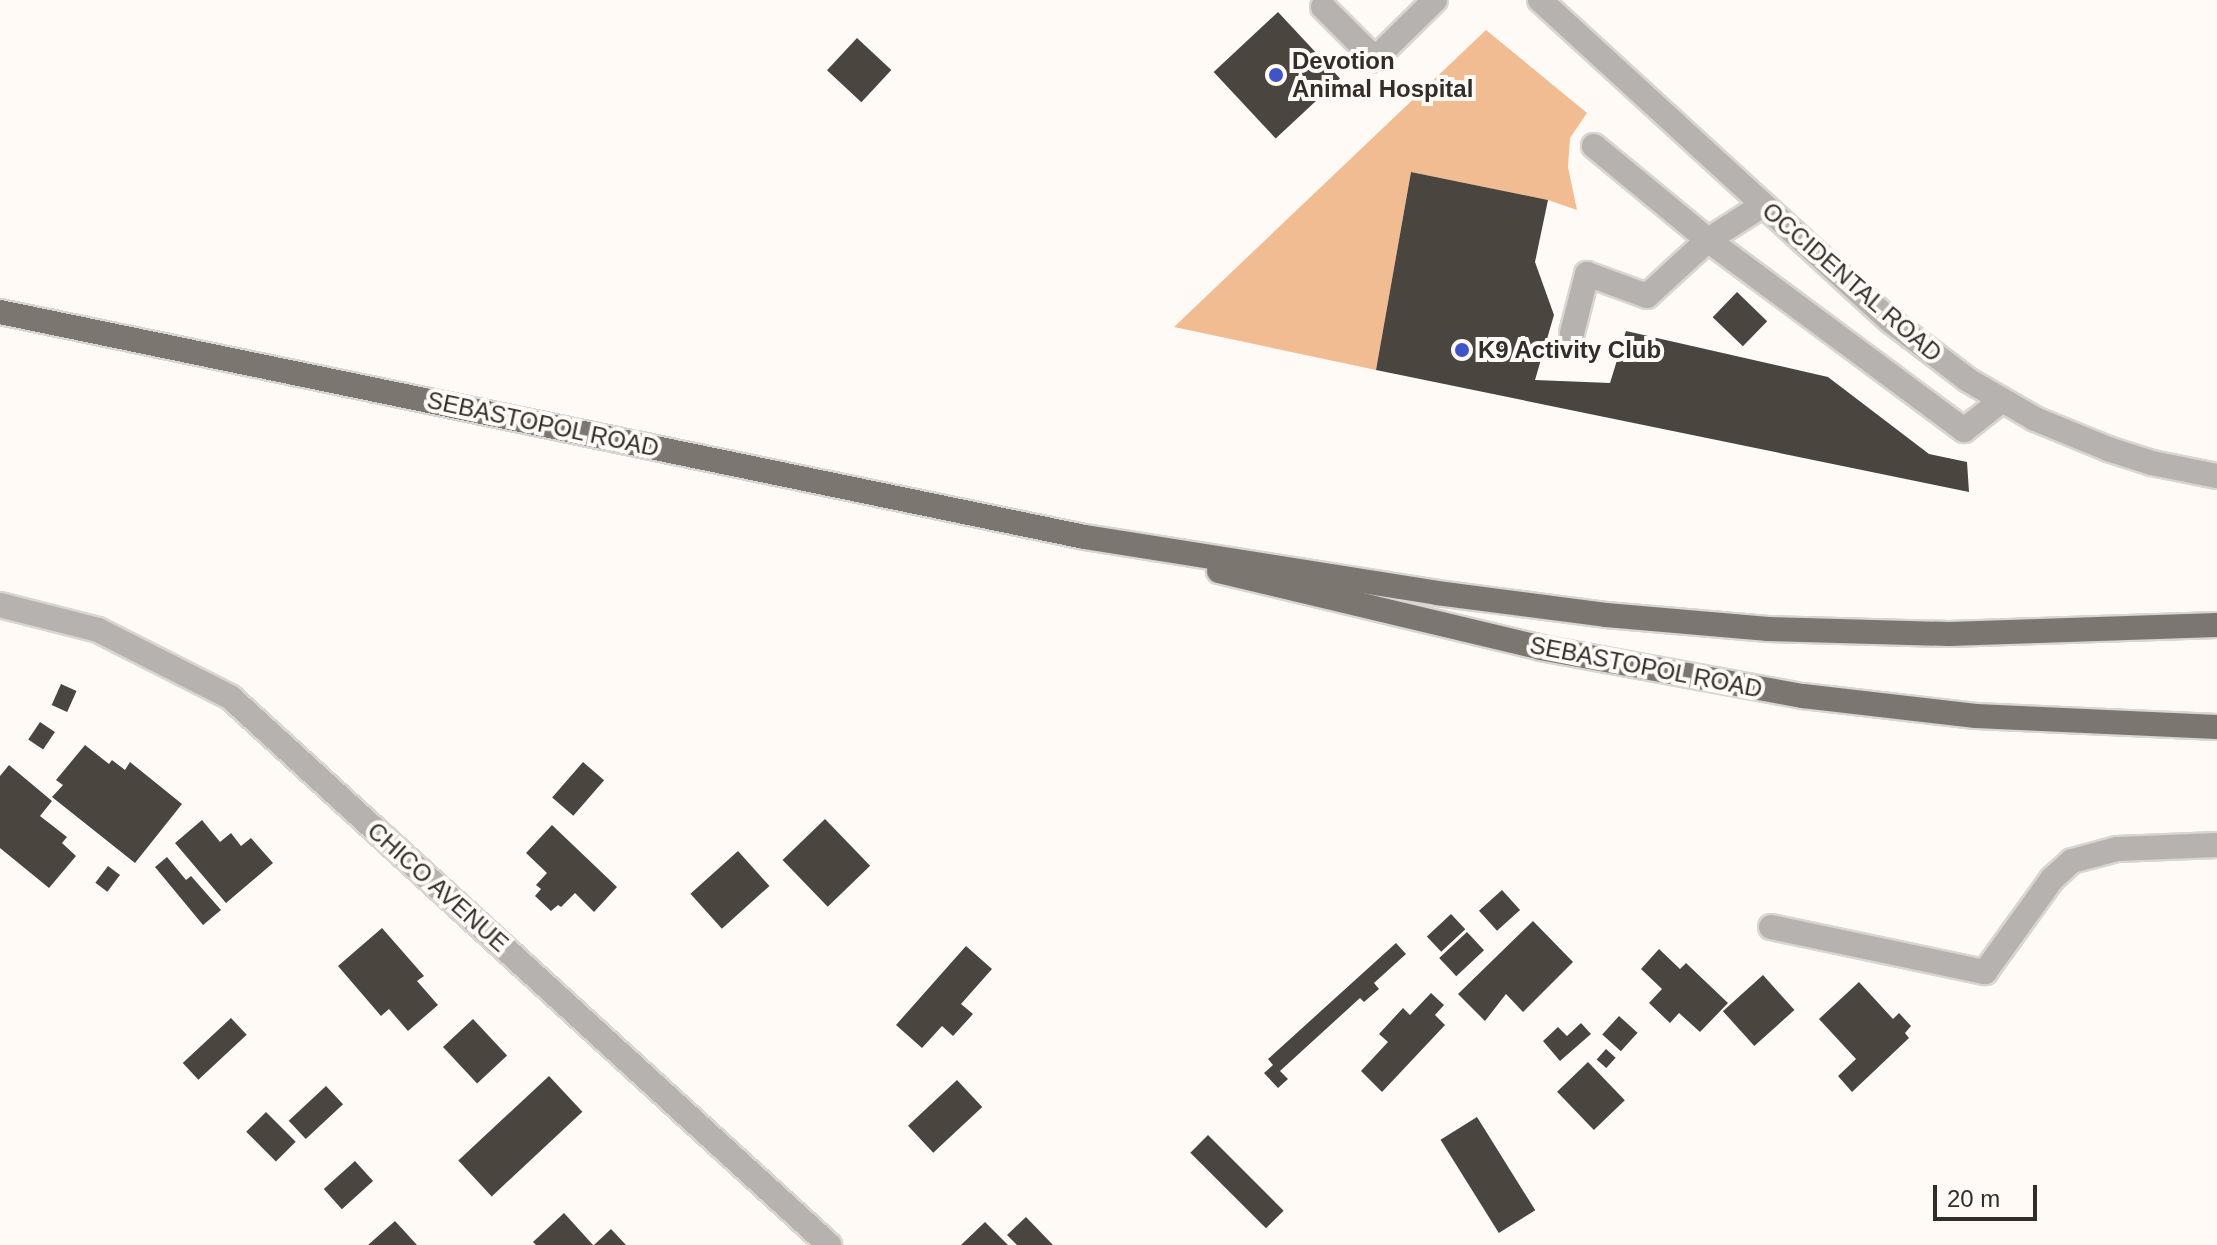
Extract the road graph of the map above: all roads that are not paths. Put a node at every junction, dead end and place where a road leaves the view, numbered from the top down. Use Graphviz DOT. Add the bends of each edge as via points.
graph roads {
  1 [pos="1435,0"];
  2 [pos="1540,0"];
  3 [pos="1323,7"];
  4 [pos="1594,146"];
  5 [pos="1763,205"];
  6 [pos="1708,240"];
  7 [pos="0,312"];
  8 [pos="1572,333"];
  9 [pos="2001,401"];
  10 [pos="2217,476"];
  11 [pos="1085,537"];
  12 [pos="0,605"];
  13 [pos="2217,625"];
  14 [pos="2217,727"];
  15 [pos="2217,845"];
  16 [pos="1771,927"];
  17 [pos="829,1245"];
  1 -- 3 [label="street" via="1375,59"];
  2 -- 5 [label="street, OCCIDENTAL ROAD"];
  4 -- 6 [label="street"];
  5 -- 6 [label="street"];
  5 -- 9 [label="street, OCCIDENTAL ROAD" via="1892,322"];
  6 -- 8 [label="street" via="1647,296 1587,274"];
  6 -- 9 [label="street" via="1964,430"];
  7 -- 11 [label="main road, SEBASTOPOL ROAD"];
  9 -- 10 [label="street, OCCIDENTAL ROAD" via="2108,449"];
  11 -- 13 [label="main road, SEBASTOPOL ROAD" via="1437,593 1768,629 1964,634"];
  11 -- 14 [label="main road, SEBASTOPOL ROAD" via="1456,630 1731,685 1976,716"];
  12 -- 17 [label="street, CHICO AVENUE" via="98,630 230,697"];
  15 -- 16 [label="street" via="2117,849 2072,861 2052,879 1985,972"];
}
